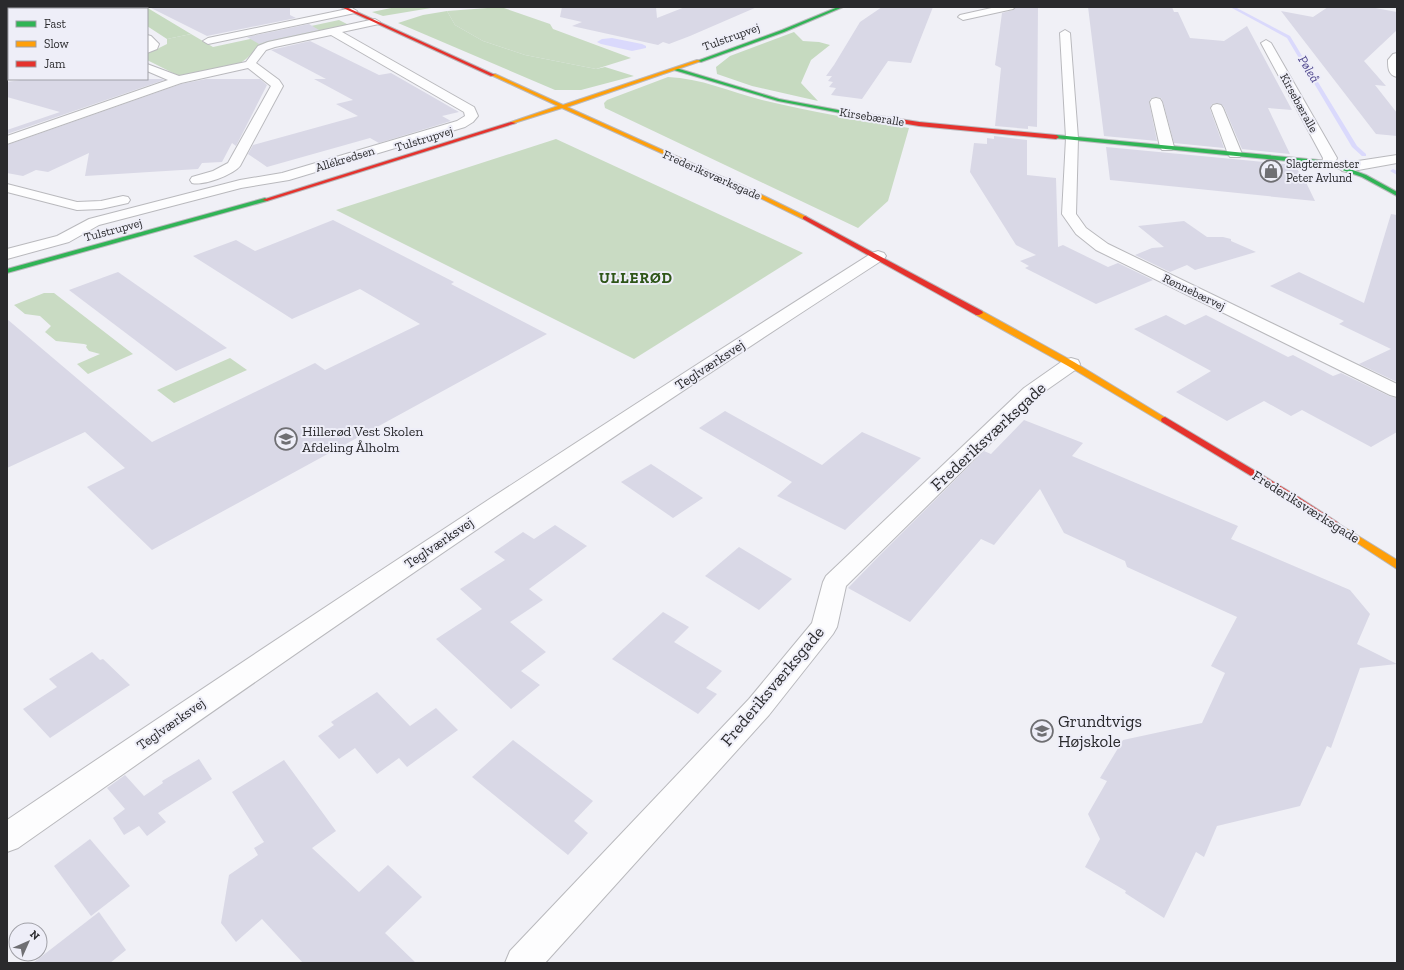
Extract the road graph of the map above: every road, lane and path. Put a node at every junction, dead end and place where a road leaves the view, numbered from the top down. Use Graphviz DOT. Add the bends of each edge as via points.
graph roads {
  1 [pos="841,7"];
  2 [pos="1010,7"];
  3 [pos="347,9"];
  4 [pos="299,10"];
  5 [pos="963,17"];
  6 [pos="317,18"];
  7 [pos="375,22"];
  8 [pos="332,31"];
  9 [pos="1065,33"];
  10 [pos="148,39"];
  11 [pos="208,41"];
  12 [pos="1266,43"];
  13 [pos="148,49"];
  14 [pos="1397,56"];
  15 [pos="250,64"];
  16 [pos="148,67"];
  17 [pos="676,69"];
  18 [pos="1397,74"];
  19 [pos="178,80"];
  20 [pos="1156,102"];
  21 [pos="562,107"];
  22 [pos="1217,108"];
  23 [pos="1072,138"];
  24 [pos="7,140"];
  25 [pos="1167,147"];
  26 [pos="1234,154"];
  27 [pos="1397,159"];
  28 [pos="1329,163"];
  29 [pos="1347,168"];
  30 [pos="182,184"];
  31 [pos="7,188"];
  32 [pos="159,190"];
  33 [pos="1397,194"];
  34 [pos="138,196"];
  35 [pos="170,202"];
  36 [pos="7,254"];
  37 [pos="878,256"];
  38 [pos="7,271"];
  39 [pos="1070,364"];
  40 [pos="1397,391"];
  41 [pos="1397,565"];
  42 [pos="7,838"];
  43 [pos="522,963"];
  1 -- 17 [label="street, Tulstrupvej" via="783,31"];
  2 -- 5 [label="street"];
  3 -- 6 [label="street"];
  3 -- 7 [label="street, Frederiksværksgade"];
  4 -- 6 [label="street"];
  6 -- 11 [label="street"];
  7 -- 8 [label="street"];
  7 -- 21 [label="street, Frederiksværksgade"];
  8 -- 15 [label="street" via="266,46"];
  8 -- 35 [label="street, Allékredsen" via="470,110 472,116 461,124 284,178 240,184"];
  9 -- 23 [label="street"];
  10 -- 13 [label="street" via="154,44"];
  12 -- 28 [label="street, Kirsebæralle" via="1330,158"];
  14 -- 18 [label="street" via="1393,60"];
  15 -- 19 [label="street"];
  15 -- 30 [label="street" via="277,86 233,166 218,174"];
  16 -- 19 [label="street"];
  17 -- 21 [label="street, Tulstrupvej"];
  17 -- 23 [label="street, Kirsebæralle" via="792,103 855,115 919,124"];
  19 -- 24 [label="street"];
  20 -- 25 [label="street"];
  21 -- 37 [label="street, Frederiksværksgade" via="758,195"];
  21 -- 38 [label="street, Tulstrupvej" via="278,196"];
  22 -- 26 [label="street"];
  23 -- 25 [label="street, Kirsebæralle"];
  23 -- 40 [label="street, Rønnebærvej" via="1069,214 1081,231 1102,247"];
  25 -- 26 [label="street, Kirsebæralle"];
  26 -- 28 [label="street, Kirsebæralle"];
  27 -- 29 [label="street"];
  28 -- 29 [label="street, Kirsebæralle"];
  29 -- 33 [label="street, Kirsebæralle"];
  31 -- 34 [label="street" via="77,206 101,205"];
  32 -- 35 [label="street"];
  35 -- 36 [label="street, Allékredsen" via="94,222 63,239"];
  37 -- 39 [label="street, Frederiksværksgade"];
  37 -- 42 [label="street, Teglværksvej" via="517,490"];
  39 -- 41 [label="street, Frederiksværksgade" via="1294,498"];
  39 -- 43 [label="street, Frederiksværksgade" via="1032,392 835,582 824,627 764,701"];
}
